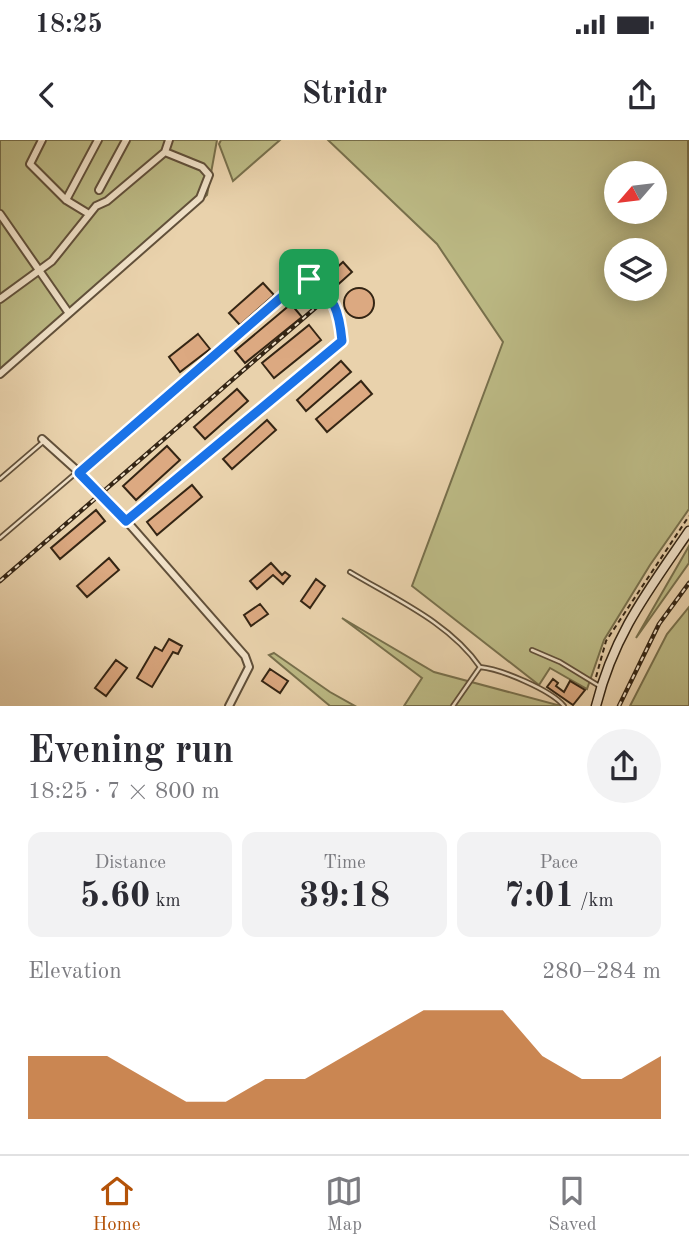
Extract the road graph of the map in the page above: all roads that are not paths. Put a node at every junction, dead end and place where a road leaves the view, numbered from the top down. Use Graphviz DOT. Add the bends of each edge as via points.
graph roads {
  1 [pos="43,140"];
  2 [pos="98,140"];
  3 [pos="127,140"];
  4 [pos="169,140"];
  5 [pos="165,152"];
  6 [pos="99,190"];
  7 [pos="66,200"];
  8 [pos="0,214"];
  9 [pos="89,214"];
  10 [pos="2,223"];
  11 [pos="38,271"];
  12 [pos="0,299"];
  13 [pos="68,312"];
  14 [pos="0,374"];
  15 [pos="43,440"];
  16 [pos="79,473"];
  17 [pos="0,479"];
  18 [pos="126,521"];
  19 [pos="689,531"];
  20 [pos="0,537"];
  21 [pos="350,572"];
  22 [pos="532,650"];
  23 [pos="480,667"];
  24 [pos="601,687"];
  25 [pos="229,706"];
  26 [pos="453,706"];
  27 [pos="564,706"];
  28 [pos="596,706"];
  1 -- 7 [label="street" via="30,164"];
  2 -- 7 [label="street"];
  3 -- 6 [label="street"];
  4 -- 5 [label="street"];
  5 -- 9 [label="street"];
  5 -- 13 [label="street" via="202,167 209,175 200,198"];
  7 -- 9 [label="street"];
  8 -- 10 [label="street"];
  9 -- 11 [label="street" via="52,261"];
  10 -- 11 [label="street"];
  11 -- 12 [label="street"];
  11 -- 13 [label="street"];
  13 -- 14 [label="street"];
  15 -- 16 [label="street"];
  15 -- 17 [label="lane"];
  16 -- 18 [label="street"];
  16 -- 18 [label="lane" via="300,281 309,279 324,290 339,311 342,341"];
  16 -- 20 [label="lane"];
  18 -- 25 [label="street" via="245,656 249,667"];
  19 -- 24 [label="street" via="621,633"];
  21 -- 23 [label="lane" via="444,629"];
  22 -- 24 [label="lane"];
  23 -- 26 [label="lane"];
  23 -- 27 [label="lane" via="527,681"];
  24 -- 28 [label="street"];
}
